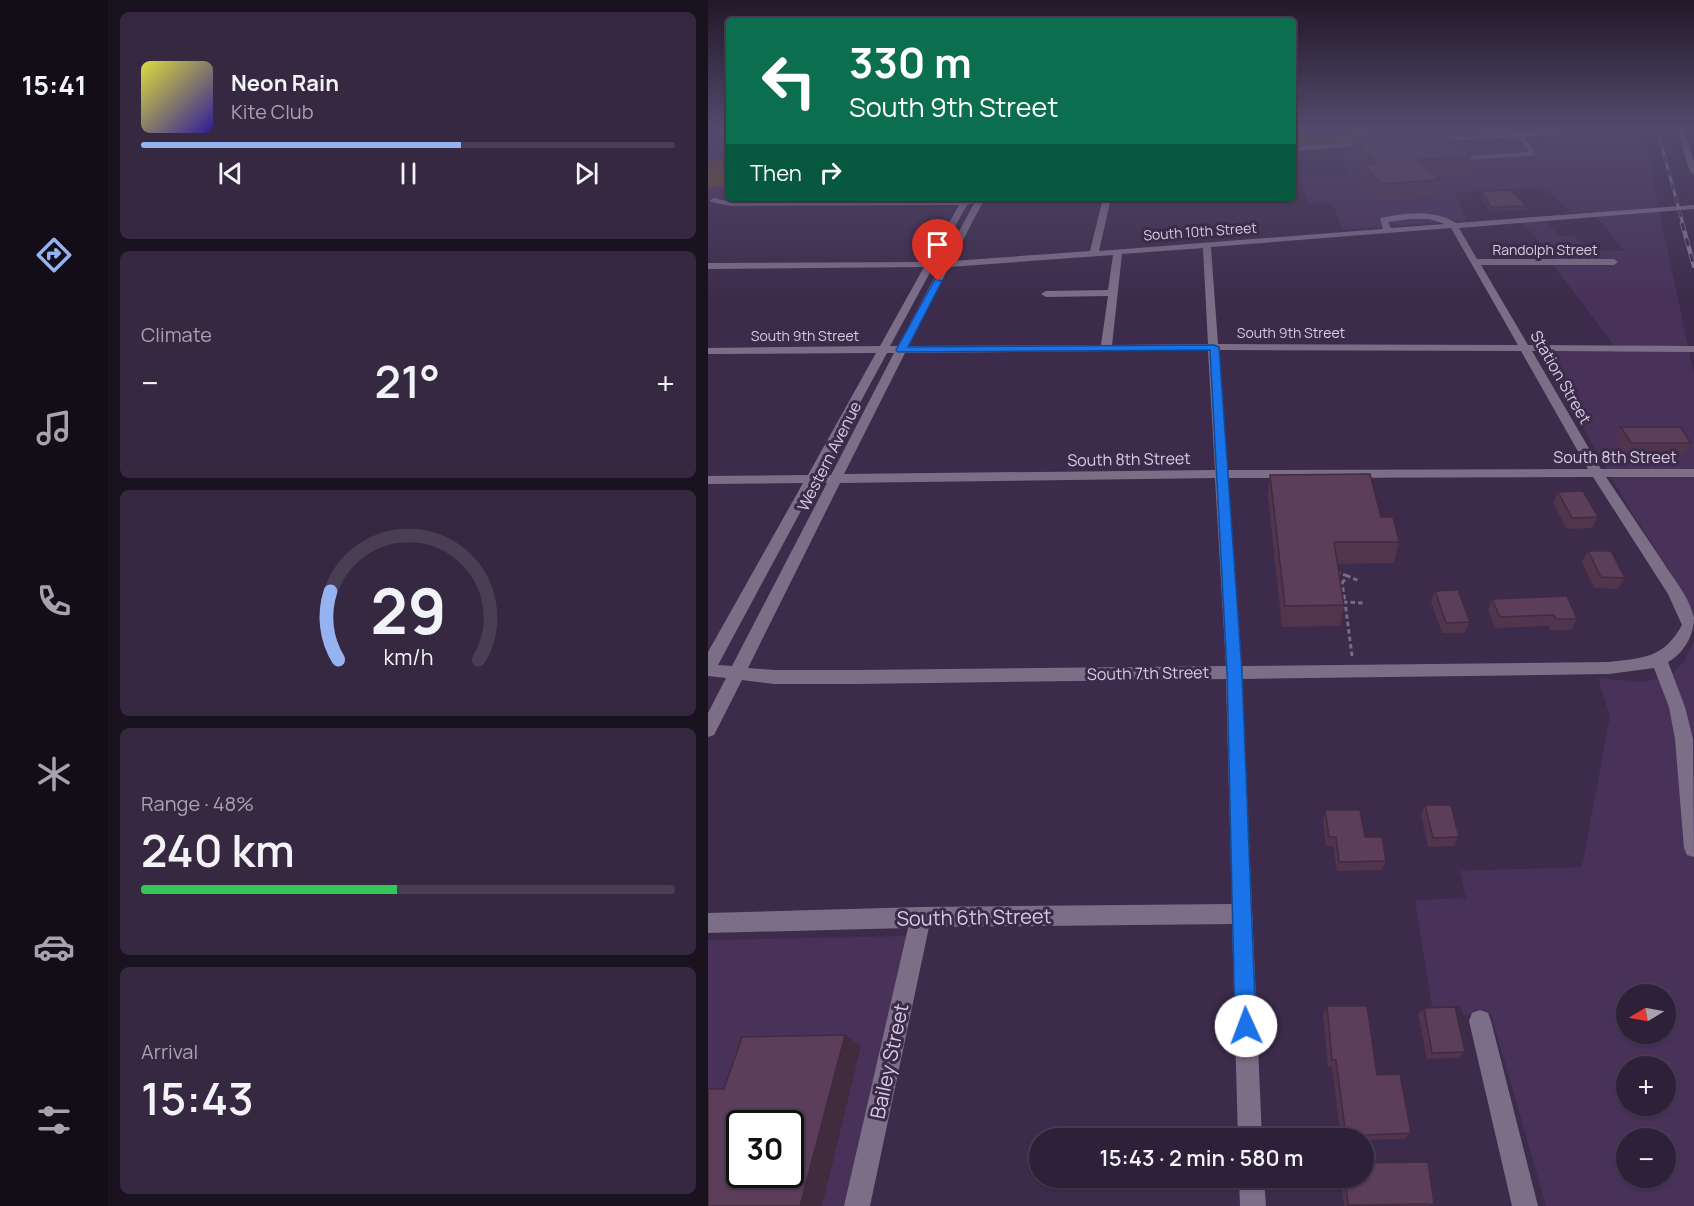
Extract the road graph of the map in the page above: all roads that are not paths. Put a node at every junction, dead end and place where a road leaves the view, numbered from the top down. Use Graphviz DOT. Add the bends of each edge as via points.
graph roads {
  1 [pos="973,201"];
  2 [pos="1106,201"];
  3 [pos="712,203"];
  4 [pos="1694,207"];
  5 [pos="1453,225"];
  6 [pos="1208,244"];
  7 [pos="1118,251"];
  8 [pos="1094,253"];
  9 [pos="1477,262"];
  10 [pos="1614,262"];
  11 [pos="947,264"];
  12 [pos="930,265"];
  13 [pos="708,266"];
  14 [pos="1112,293"];
  15 [pos="1046,294"];
  16 [pos="1214,347"];
  17 [pos="1525,347"];
  18 [pos="1106,348"];
  19 [pos="1694,349"];
  20 [pos="883,350"];
  21 [pos="901,350"];
  22 [pos="708,351"];
  23 [pos="1597,473"];
  24 [pos="1694,473"];
  25 [pos="1221,474"];
  26 [pos="837,479"];
  27 [pos="708,480"];
  28 [pos="812,480"];
  29 [pos="1659,661"];
  30 [pos="708,669"];
  31 [pos="1234,672"];
  32 [pos="736,674"];
  33 [pos="708,730"];
  34 [pos="1694,848"];
  35 [pos="1241,914"];
  36 [pos="921,917"];
  37 [pos="708,922"];
  38 [pos="1480,1021"];
  39 [pos="1250,1128"];
  40 [pos="1252,1188"];
  41 [pos="857,1206"];
  42 [pos="1253,1206"];
  43 [pos="1525,1206"];
  1 -- 3 [label="street"];
  1 -- 11 [label="street, Western Avenue"];
  1 -- 12 [label="street, Western Avenue"];
  2 -- 8 [label="street"];
  4 -- 5 [label="street, South 10th Street"];
  5 -- 6 [label="street, South 10th Street"];
  5 -- 9 [label="street, Station Street"];
  6 -- 7 [label="street, South 10th Street"];
  6 -- 16 [label="street"];
  7 -- 8 [label="street, South 10th Street"];
  7 -- 14 [label="street"];
  8 -- 11 [label="street, South 10th Street"];
  9 -- 10 [label="street, Randolph Street"];
  9 -- 17 [label="street, Station Street"];
  11 -- 12 [label="street, South 10th Street"];
  11 -- 21 [label="street, Western Avenue"];
  12 -- 13 [label="street, South 10th Street"];
  12 -- 20 [label="street, Western Avenue"];
  14 -- 15 [label="street"];
  14 -- 18 [label="street"];
  16 -- 17 [label="street, South 9th Street"];
  16 -- 18 [label="street, South 9th Street"];
  16 -- 25 [label="street"];
  17 -- 19 [label="street, South 9th Street"];
  17 -- 23 [label="street, Station Street"];
  18 -- 21 [label="street, South 9th Street"];
  20 -- 21 [label="street, South 9th Street"];
  20 -- 22 [label="street, South 9th Street"];
  20 -- 28 [label="street, Western Avenue"];
  21 -- 26 [label="street, Western Avenue"];
  23 -- 24 [label="street, South 8th Street"];
  23 -- 25 [label="street, South 8th Street"];
  23 -- 29 [label="street, Station Street" via="1675,592 1690,626 1682,644"];
  25 -- 26 [label="street, South 8th Street"];
  25 -- 31 [label="street"];
  26 -- 28 [label="street, South 8th Street"];
  26 -- 32 [label="street, Western Avenue"];
  27 -- 28 [label="street, South 8th Street"];
  28 -- 30 [label="street, Western Avenue"];
  29 -- 31 [label="street, South 7th Street" via="1608,668"];
  29 -- 34 [label="street" via="1677,707 1684,740"];
  30 -- 32 [label="street, South 7th Street"];
  31 -- 32 [label="street, South 7th Street" via="786,677"];
  31 -- 35 [label="street"];
  32 -- 33 [label="street, Western Avenue"];
  35 -- 36 [label="street, South 6th Street"];
  35 -- 39 [label="street"];
  36 -- 37 [label="street, South 6th Street"];
  36 -- 41 [label="street, Bailey Street"];
  38 -- 43 [label="street"];
  40 -- 42 [label="street"];
}
